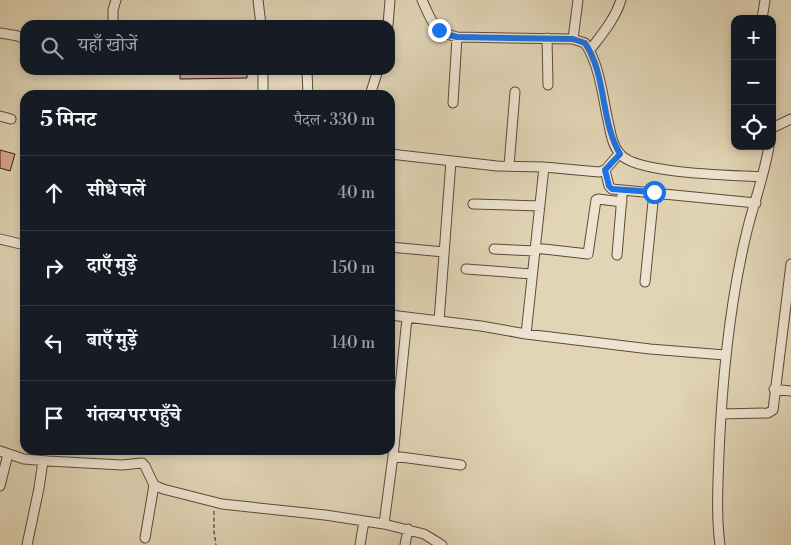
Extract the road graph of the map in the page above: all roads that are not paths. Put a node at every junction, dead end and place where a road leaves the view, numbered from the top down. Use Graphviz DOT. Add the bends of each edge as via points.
graph roads {
  1 [pos="116,0"];
  2 [pos="258,0"];
  3 [pos="390,0"];
  4 [pos="422,0"];
  5 [pos="578,0"];
  6 [pos="621,0"];
  7 [pos="765,0"];
  8 [pos="763,15"];
  9 [pos="113,20"];
  10 [pos="260,20"];
  11 [pos="388,20"];
  12 [pos="0,33"];
  13 [pos="457,37"];
  14 [pos="20,38"];
  15 [pos="547,38"];
  16 [pos="573,39"];
  17 [pos="590,50"];
  18 [pos="263,75"];
  19 [pos="307,75"];
  20 [pos="376,75"];
  21 [pos="548,85"];
  22 [pos="263,90"];
  23 [pos="308,90"];
  24 [pos="372,90"];
  25 [pos="515,92"];
  26 [pos="453,103"];
  27 [pos="0,116"];
  28 [pos="11,119"];
  29 [pos="791,119"];
  30 [pos="776,126"];
  31 [pos="768,150"];
  32 [pos="620,154"];
  33 [pos="395,155"];
  34 [pos="451,161"];
  35 [pos="508,166"];
  36 [pos="544,167"];
  37 [pos="605,170"];
  38 [pos="762,177"];
  39 [pos="623,190"];
  40 [pos="654,192"];
  41 [pos="622,202"];
  42 [pos="756,203"];
  43 [pos="473,204"];
  44 [pos="540,206"];
  45 [pos="0,239"];
  46 [pos="20,244"];
  47 [pos="395,247"];
  48 [pos="494,249"];
  49 [pos="535,249"];
  50 [pos="444,252"];
  51 [pos="617,255"];
  52 [pos="791,264"];
  53 [pos="466,269"];
  54 [pos="532,274"];
  55 [pos="645,282"];
  56 [pos="395,316"];
  57 [pos="407,318"];
  58 [pos="439,322"];
  59 [pos="526,334"];
  60 [pos="725,355"];
  61 [pos="774,389"];
  62 [pos="791,391"];
  63 [pos="721,414"];
  64 [pos="395,436"];
  65 [pos="4,452"];
  66 [pos="393,456"];
  67 [pos="43,461"];
  68 [pos="460,465"];
  69 [pos="154,485"];
  70 [pos="0,486"];
  71 [pos="364,521"];
  72 [pos="384,524"];
  73 [pos="408,529"];
  74 [pos="145,538"];
  75 [pos="27,545"];
  76 [pos="360,545"];
  77 [pos="405,545"];
  78 [pos="442,545"];
  79 [pos="720,545"];
  1 -- 9 [label="street"];
  2 -- 10 [label="street"];
  3 -- 11 [label="street"];
  4 -- 13 [label="street" via="434,26"];
  5 -- 16 [label="street"];
  6 -- 17 [label="street" via="609,26"];
  7 -- 8 [label="street"];
  12 -- 14 [label="street"];
  13 -- 15 [label="street"];
  13 -- 26 [label="street"];
  15 -- 16 [label="street"];
  15 -- 21 [label="street"];
  16 -- 17 [label="street" via="585,43"];
  17 -- 32 [label="street" via="613,141"];
  18 -- 22 [label="street"];
  19 -- 23 [label="street"];
  20 -- 24 [label="street"];
  25 -- 35 [label="street"];
  27 -- 28 [label="street"];
  29 -- 30 [label="street"];
  31 -- 38 [label="street"];
  32 -- 37 [label="street"];
  32 -- 38 [label="street" via="649,167"];
  33 -- 34 [label="street"];
  34 -- 35 [label="street"];
  34 -- 50 [label="street"];
  35 -- 36 [label="street"];
  36 -- 37 [label="street"];
  36 -- 44 [label="street"];
  37 -- 39 [label="street" via="609,186"];
  38 -- 42 [label="street"];
  39 -- 40 [label="street"];
  39 -- 41 [label="street"];
  40 -- 42 [label="street"];
  40 -- 55 [label="street"];
  41 -- 49 [label="street" via="596,200 588,254"];
  41 -- 51 [label="street"];
  42 -- 60 [label="street" via="746,234"];
  43 -- 44 [label="street"];
  44 -- 49 [label="street"];
  45 -- 46 [label="street"];
  47 -- 50 [label="street"];
  48 -- 49 [label="street"];
  49 -- 54 [label="street"];
  50 -- 58 [label="street"];
  52 -- 61 [label="street"];
  53 -- 54 [label="street"];
  54 -- 59 [label="street"];
  56 -- 57 [label="street"];
  57 -- 58 [label="street"];
  57 -- 64 [label="street"];
  58 -- 59 [label="street"];
  59 -- 60 [label="street"];
  60 -- 63 [label="street"];
  61 -- 62 [label="street"];
  61 -- 63 [label="street" via="771,412"];
  63 -- 79 [label="street"];
  65 -- 67 [label="street"];
  65 -- 70 [label="street"];
  66 -- 68 [label="street"];
  66 -- 72 [label="street"];
  67 -- 69 [label="street" via="142,463"];
  67 -- 75 [label="street"];
  69 -- 71 [label="street" via="222,504"];
  69 -- 74 [label="street"];
  71 -- 72 [label="street"];
  71 -- 76 [label="street"];
  72 -- 73 [label="street"];
  73 -- 77 [label="street"];
  73 -- 78 [label="street"];
}
